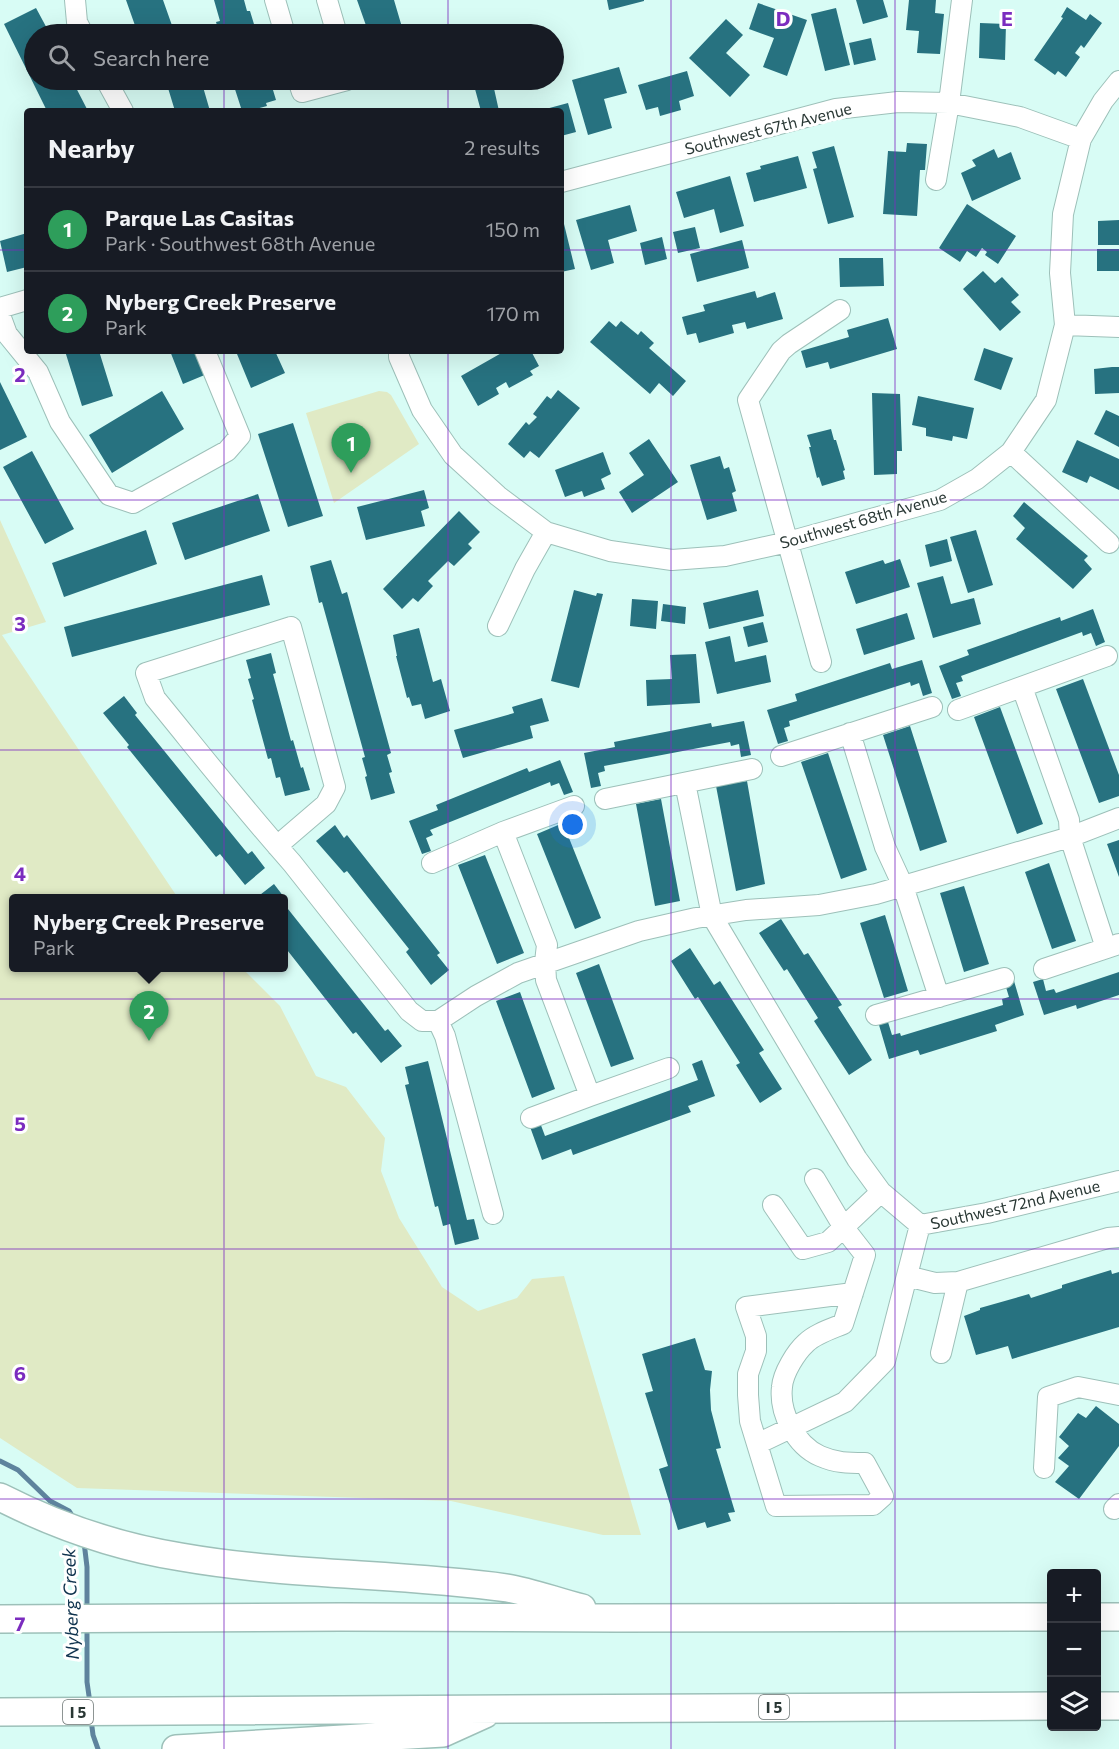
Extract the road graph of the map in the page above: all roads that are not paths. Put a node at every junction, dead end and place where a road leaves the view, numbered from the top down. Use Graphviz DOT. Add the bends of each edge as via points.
graph roads {
  1 [pos="75,0"];
  2 [pos="275,0"];
  3 [pos="327,0"];
  4 [pos="962,0"];
  5 [pos="78,24"];
  6 [pos="282,24"];
  7 [pos="334,24"];
  8 [pos="1119,81"];
  9 [pos="111,90"];
  10 [pos="949,103"];
  11 [pos="121,108"];
  12 [pos="1081,139"];
  13 [pos="936,180"];
  14 [pos="564,181"];
  15 [pos="24,301"];
  16 [pos="0,308"];
  17 [pos="840,310"];
  18 [pos="0,315"];
  19 [pos="1065,325"];
  20 [pos="1119,327"];
  21 [pos="206,354"];
  22 [pos="399,354"];
  23 [pos="1011,452"];
  24 [pos="546,532"];
  25 [pos="788,542"];
  26 [pos="1109,543"];
  27 [pos="498,626"];
  28 [pos="1107,656"];
  29 [pos="821,662"];
  30 [pos="1022,687"];
  31 [pos="932,707"];
  32 [pos="958,710"];
  33 [pos="850,733"];
  34 [pos="781,756"];
  35 [pos="752,769"];
  36 [pos="685,783"];
  37 [pos="605,799"];
  38 [pos="574,806"];
  39 [pos="1119,818"];
  40 [pos="503,832"];
  41 [pos="1070,837"];
  42 [pos="277,846"];
  43 [pos="432,862"];
  44 [pos="903,886"];
  45 [pos="712,916"];
  46 [pos="1112,946"];
  47 [pos="545,962"];
  48 [pos="1044,969"];
  49 [pos="1004,978"];
  50 [pos="939,997"];
  51 [pos="876,1015"];
  52 [pos="438,1021"];
  53 [pos="669,1068"];
  54 [pos="590,1096"];
  55 [pos="531,1118"];
  56 [pos="815,1179"];
  57 [pos="1119,1181"];
  58 [pos="881,1192"];
  59 [pos="773,1205"];
  60 [pos="493,1214"];
  61 [pos="920,1225"];
  62 [pos="844,1228"];
  63 [pos="1119,1237"];
  64 [pos="907,1276"];
  65 [pos="958,1282"];
  66 [pos="853,1293"];
  67 [pos="941,1353"];
  68 [pos="1119,1395"];
  69 [pos="791,1428"];
  70 [pos="757,1444"];
  71 [pos="1044,1468"];
  72 [pos="0,1497"];
  73 [pos="1047,1617"];
  74 [pos="1101,1617"];
  75 [pos="1119,1617"];
  76 [pos="618,1618"];
  77 [pos="9,1619"];
  78 [pos="1047,1706"];
  79 [pos="1101,1706"];
  80 [pos="1119,1706"];
  81 [pos="497,1708"];
  82 [pos="7,1712"];
  83 [pos="176,1749"];
  1 -- 5 [label="street"];
  2 -- 6 [label="street"];
  3 -- 7 [label="street"];
  4 -- 10 [label="street"];
  8 -- 12 [label="street, Southwest 68th Avenue"];
  9 -- 11 [label="street"];
  10 -- 12 [label="street, Southwest 67th Avenue" via="1020,117"];
  10 -- 13 [label="street"];
  10 -- 14 [label="street, Southwest 67th Avenue" via="898,102 836,109"];
  12 -- 19 [label="street, Southwest 68th Avenue" via="1063,213 1060,273"];
  15 -- 16 [label="street"];
  17 -- 25 [label="street" via="781,351 748,400"];
  18 -- 21 [label="street" via="7,334 38,372 60,422 109,495 133,503 227,451 240,436"];
  19 -- 20 [label="street"];
  19 -- 23 [label="street, Southwest 68th Avenue" via="1046,400"];
  22 -- 24 [label="street, Southwest 68th Avenue" via="422,410 453,454 498,496"];
  23 -- 25 [label="street, Southwest 68th Avenue" via="977,479 940,500"];
  23 -- 26 [label="street"];
  24 -- 25 [label="street, Southwest 68th Avenue" via="610,551 672,560 725,556"];
  24 -- 27 [label="street"];
  25 -- 29 [label="street"];
  28 -- 30 [label="street"];
  30 -- 32 [label="street"];
  30 -- 41 [label="street" via="1069,819"];
  31 -- 33 [label="street"];
  33 -- 34 [label="street"];
  33 -- 44 [label="street" via="885,847"];
  35 -- 36 [label="street"];
  36 -- 37 [label="street"];
  36 -- 45 [label="street, Southwest 72nd Avenue"];
  38 -- 40 [label="street"];
  39 -- 41 [label="street"];
  40 -- 43 [label="street"];
  40 -- 47 [label="street" via="547,945"];
  41 -- 44 [label="street"];
  41 -- 46 [label="street"];
  42 -- 42 [label="street" via="155,698 146,674 291,627 335,787 326,804"];
  42 -- 52 [label="street" via="409,1011 422,1021"];
  44 -- 45 [label="street" via="819,905"];
  44 -- 50 [label="street"];
  45 -- 47 [label="street" via="639,931"];
  45 -- 58 [label="street, Southwest 72nd Avenue" via="857,1159"];
  46 -- 48 [label="street"];
  47 -- 52 [label="street" via="476,996"];
  47 -- 54 [label="street" via="546,980"];
  49 -- 50 [label="street"];
  50 -- 51 [label="street"];
  52 -- 60 [label="street"];
  53 -- 54 [label="street"];
  54 -- 55 [label="street"];
  56 -- 62 [label="street"];
  57 -- 61 [label="street, Southwest 72nd Avenue"];
  58 -- 61 [label="street, Southwest 72nd Avenue"];
  58 -- 62 [label="street"];
  59 -- 62 [label="street" via="803,1249 828,1242"];
  61 -- 64 [label="street"];
  62 -- 66 [label="street" via="865,1255"];
  63 -- 65 [label="street"];
  64 -- 65 [label="street" via="935,1283"];
  64 -- 69 [label="street" via="885,1361 845,1402"];
  65 -- 67 [label="street"];
  66 -- 69 [label="street" via="843,1324 808,1341 795,1354 782,1384 782,1404"];
  66 -- 70 [label="street" via="746,1307 756,1336 748,1395"];
  68 -- 71 [label="street" via="1078,1387 1048,1397"];
  69 -- 70 [label="street"];
  69 -- 70 [label="street" via="818,1455 843,1464 865,1463 883,1496 873,1505 776,1506"];
  72 -- 76 [label="highway" via="83,1533 179,1557 509,1588"];
  73 -- 76 [label="highway"];
  74 -- 75 [label="highway"];
  76 -- 77 [label="highway"];
  78 -- 81 [label="highway, I 5"];
  79 -- 80 [label="highway"];
  81 -- 82 [label="highway, I 5"];
  81 -- 83 [label="highway" via="443,1733"];
}
